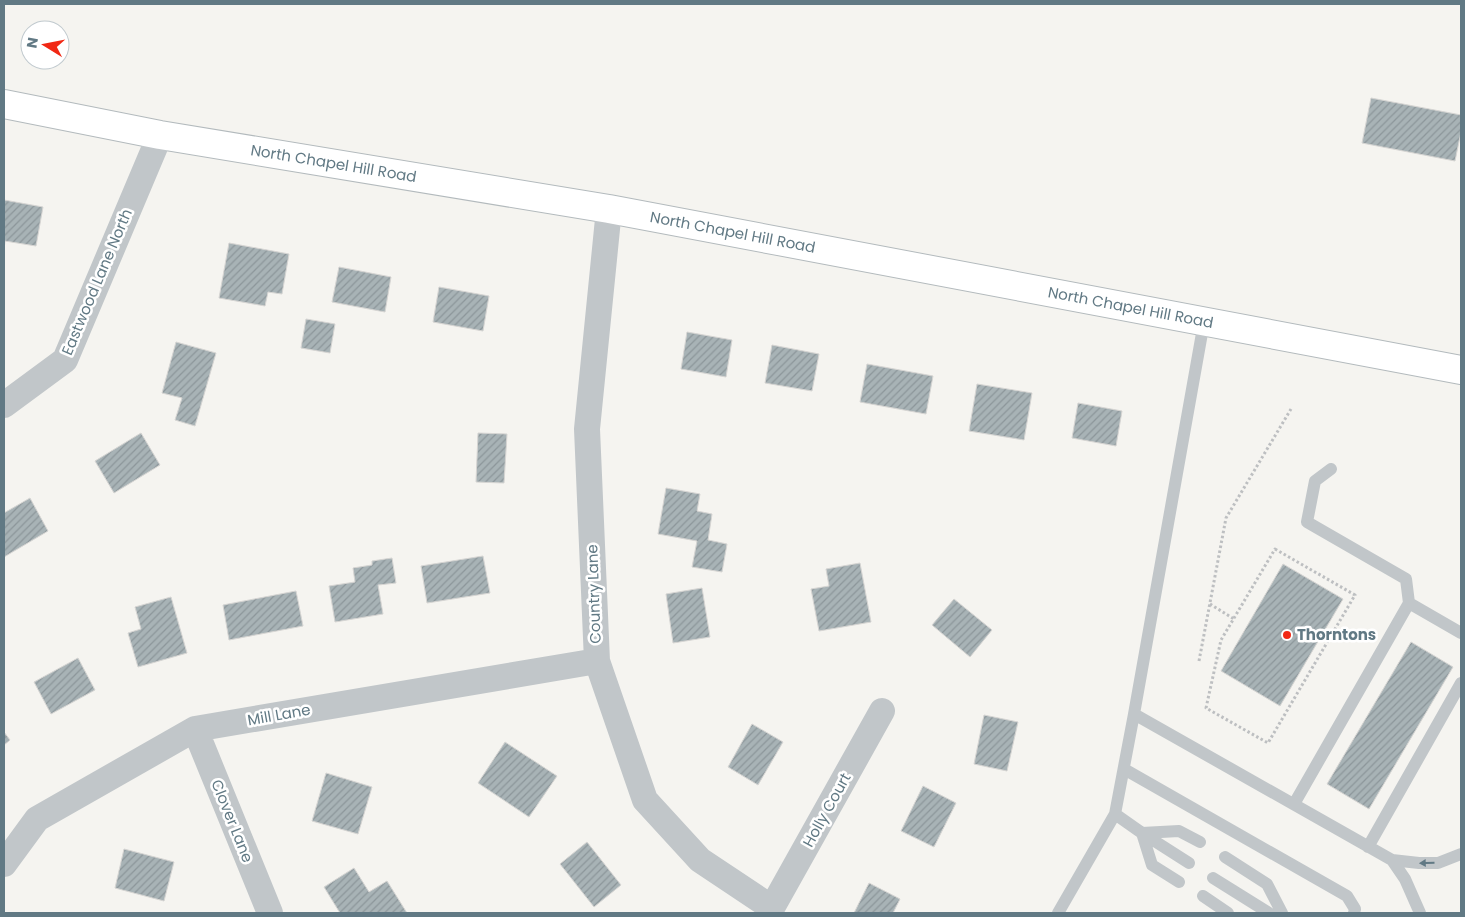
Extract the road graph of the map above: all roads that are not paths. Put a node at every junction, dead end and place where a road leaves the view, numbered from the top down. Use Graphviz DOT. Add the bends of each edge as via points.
graph roads {
  1 [pos="4,104"];
  2 [pos="160,135"];
  3 [pos="609,208"];
  4 [pos="1204,322"];
  5 [pos="1461,370"];
  6 [pos="4,406"];
  7 [pos="1331,469"];
  8 [pos="1409,602"];
  9 [pos="1461,634"];
  10 [pos="597,661"];
  11 [pos="1461,683"];
  12 [pos="882,711"];
  13 [pos="1134,714"];
  14 [pos="195,729"];
  15 [pos="1124,769"];
  16 [pos="1294,804"];
  17 [pos="1114,814"];
  18 [pos="1142,833"];
  19 [pos="1200,842"];
  20 [pos="1368,847"];
  21 [pos="1461,854"];
  22 [pos="1225,856"];
  23 [pos="1392,860"];
  24 [pos="1189,863"];
  25 [pos="4,864"];
  26 [pos="1213,878"];
  27 [pos="1178,882"];
  28 [pos="1203,896"];
  29 [pos="770,911"];
  30 [pos="270,913"];
  31 [pos="1058,913"];
  32 [pos="1228,913"];
  33 [pos="1269,913"];
  34 [pos="1282,913"];
  35 [pos="1354,913"];
  36 [pos="1420,913"];
  1 -- 2 [label="street, North Chapel Hill Road"];
  2 -- 3 [label="street, North Chapel Hill Road"];
  2 -- 6 [label="street, Eastwood Lane North" via="65,360"];
  3 -- 4 [label="street, North Chapel Hill Road"];
  3 -- 10 [label="street, Country Lane" via="587,429"];
  4 -- 5 [label="street, North Chapel Hill Road"];
  4 -- 13 [label="lane"];
  7 -- 8 [label="lane" via="1315,480 1307,522 1406,579"];
  8 -- 9 [label="lane"];
  8 -- 16 [label="lane"];
  10 -- 14 [label="street, Mill Lane"];
  10 -- 29 [label="street, Country Lane" via="644,800 700,860"];
  11 -- 20 [label="lane"];
  12 -- 29 [label="street, Holly Court"];
  13 -- 15 [label="lane"];
  13 -- 16 [label="lane"];
  14 -- 25 [label="street, Mill Lane" via="38,819"];
  14 -- 30 [label="street, Clover Lane"];
  15 -- 17 [label="lane"];
  15 -- 35 [label="lane" via="1347,896"];
  16 -- 20 [label="lane"];
  17 -- 18 [label="lane"];
  17 -- 31 [label="lane"];
  18 -- 19 [label="lane" via="1179,831"];
  18 -- 24 [label="lane"];
  18 -- 27 [label="lane" via="1152,865"];
  20 -- 23 [label="lane"];
  21 -- 23 [label="lane, one-way" via="1438,863"];
  22 -- 34 [label="lane" via="1267,884"];
  23 -- 36 [label="lane" via="1405,879"];
  26 -- 33 [label="lane"];
  28 -- 32 [label="lane"];
}
